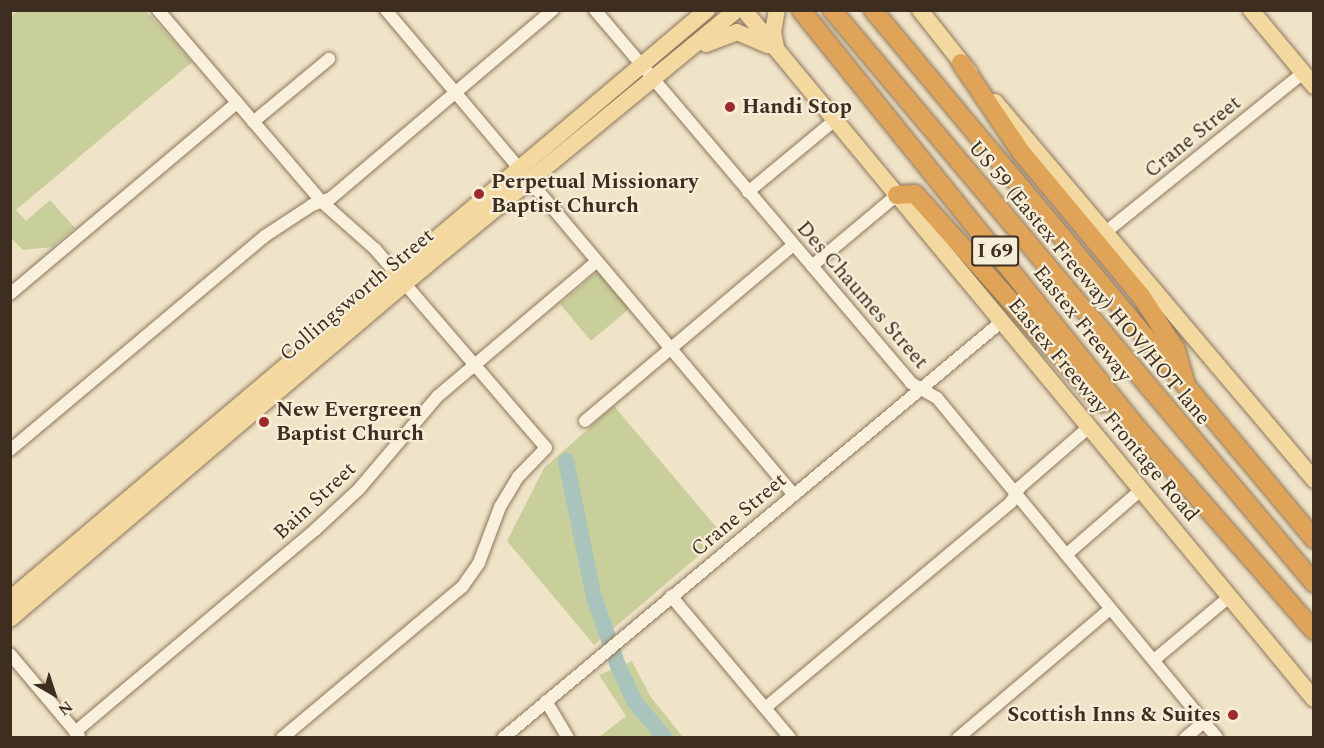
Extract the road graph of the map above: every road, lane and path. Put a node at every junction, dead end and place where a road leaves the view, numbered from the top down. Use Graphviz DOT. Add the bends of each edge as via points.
graph roads {
  1 [pos="158,10"];
  2 [pos="386,10"];
  3 [pos="553,10"];
  4 [pos="696,10"];
  5 [pos="706,10"];
  6 [pos="736,10"];
  7 [pos="744,10"];
  8 [pos="777,10"];
  9 [pos="801,10"];
  10 [pos="873,10"];
  11 [pos="920,10"];
  12 [pos="1251,10"];
  13 [pos="836,11"];
  14 [pos="601,12"];
  15 [pos="675,37"];
  16 [pos="777,50"];
  17 [pos="679,57"];
  18 [pos="329,59"];
  19 [pos="961,63"];
  20 [pos="647,73"];
  21 [pos="1308,79"];
  22 [pos="455,94"];
  23 [pos="237,103"];
  24 [pos="835,120"];
  25 [pos="254,122"];
  26 [pos="524,175"];
  27 [pos="748,192"];
  28 [pos="897,195"];
  29 [pos="322,202"];
  30 [pos="1107,231"];
  31 [pos="1025,239"];
  32 [pos="793,245"];
  33 [pos="596,262"];
  34 [pos="812,267"];
  35 [pos="399,278"];
  36 [pos="10,294"];
  37 [pos="1001,322"];
  38 [pos="671,348"];
  39 [pos="473,367"];
  40 [pos="920,390"];
  41 [pos="1188,392"];
  42 [pos="585,421"];
  43 [pos="1089,427"];
  44 [pos="1138,429"];
  45 [pos="10,450"];
  46 [pos="1314,480"];
  47 [pos="1141,490"];
  48 [pos="1017,493"];
  49 [pos="794,495"];
  50 [pos="1314,539"];
  51 [pos="1067,554"];
  52 [pos="1314,583"];
  53 [pos="671,596"];
  54 [pos="1229,597"];
  55 [pos="10,598"];
  56 [pos="1110,609"];
  57 [pos="10,619"];
  58 [pos="1314,631"];
  59 [pos="10,654"];
  60 [pos="1154,660"];
  61 [pos="1314,699"];
  62 [pos="546,701"];
  63 [pos="765,708"];
  64 [pos="1204,722"];
  65 [pos="77,735"];
  66 [pos="282,738"];
  67 [pos="503,738"];
  68 [pos="568,738"];
  69 [pos="790,738"];
  70 [pos="958,738"];
  71 [pos="1185,738"];
  72 [pos="1217,738"];
  1 -- 23 [label="street"];
  2 -- 22 [label="street"];
  3 -- 22 [label="street"];
  4 -- 15 [label="main road"];
  5 -- 15 [label="main road, Collingsworth Street"];
  6 -- 17 [label="main road, Collingsworth Street"];
  7 -- 16 [label="main road, Eastex Freeway Frontage Road"];
  8 -- 16 [label="main road" via="772,32"];
  9 -- 44 [label="highway, Eastex Freeway / I 69"];
  10 -- 41 [label="highway, Eastex Freeway / I 69"];
  11 -- 19 [label="main road"];
  12 -- 21 [label="main road"];
  13 -- 31 [label="highway, Eastex Freeway / I 69"];
  14 -- 20 [label="street, Des Chaumes Street"];
  15 -- 20 [label="main road, Collingsworth Street"];
  16 -- 17 [label="main road" via="737,32"];
  16 -- 24 [label="main road, Eastex Freeway Frontage Road"];
  17 -- 20 [label="main road, Collingsworth Street"];
  18 -- 25 [label="street"];
  19 -- 30 [label="main road"];
  19 -- 41 [label="highway" via="1021,152 1140,296 1176,350"];
  20 -- 26 [label="main road, Collingsworth Street"];
  20 -- 27 [label="street, Des Chaumes Street"];
  21 -- 30 [label="street, Crane Street"];
  22 -- 26 [label="street"];
  22 -- 29 [label="street"];
  23 -- 25 [label="street"];
  23 -- 36 [label="street"];
  24 -- 27 [label="street"];
  24 -- 28 [label="main road, Eastex Freeway Frontage Road"];
  25 -- 29 [label="street"];
  26 -- 33 [label="street"];
  26 -- 35 [label="main road, Collingsworth Street"];
  27 -- 32 [label="street, Des Chaumes Street"];
  28 -- 34 [label="street"];
  28 -- 37 [label="main road, Eastex Freeway Frontage Road"];
  28 -- 44 [label="highway" via="915,194 1112,413"];
  29 -- 35 [label="street" via="367,241"];
  29 -- 45 [label="street" via="265,236"];
  30 -- 46 [label="main road"];
  31 -- 52 [label="highway, US 59 (Eastex Freeway) HOV/HOT lane" via="1087,318"];
  32 -- 34 [label="street, Des Chaumes Street"];
  32 -- 38 [label="street"];
  33 -- 38 [label="street"];
  33 -- 39 [label="street, Bain Street"];
  34 -- 40 [label="street, Des Chaumes Street"];
  35 -- 39 [label="street"];
  35 -- 55 [label="main road, Collingsworth Street"];
  35 -- 57 [label="main road, Collingsworth Street"];
  37 -- 40 [label="street, Crane Street"];
  37 -- 43 [label="main road, Eastex Freeway Frontage Road"];
  38 -- 42 [label="street"];
  38 -- 49 [label="street"];
  39 -- 65 [label="street, Bain Street" via="438,396 359,489 315,530"];
  39 -- 66 [label="street" via="546,447 512,487 500,507 480,563 462,586"];
  40 -- 48 [label="street, Des Chaumes Street" via="937,398"];
  40 -- 49 [label="street, Crane Street"];
  41 -- 50 [label="highway, Eastex Freeway / I 69"];
  43 -- 47 [label="main road, Eastex Freeway Frontage Road"];
  43 -- 48 [label="street"];
  44 -- 58 [label="highway, Eastex Freeway / I 69"];
  47 -- 51 [label="street"];
  47 -- 54 [label="main road, Eastex Freeway Frontage Road"];
  48 -- 51 [label="street, Des Chaumes Street"];
  48 -- 63 [label="street"];
  49 -- 53 [label="street, Crane Street"];
  51 -- 56 [label="street, Des Chaumes Street"];
  53 -- 62 [label="street, Crane Street"];
  53 -- 63 [label="street"];
  54 -- 60 [label="street"];
  54 -- 61 [label="main road, Eastex Freeway Frontage Road"];
  56 -- 60 [label="street, Des Chaumes Street"];
  56 -- 70 [label="street"];
  59 -- 65 [label="street"];
  60 -- 64 [label="street, Des Chaumes Street"];
  62 -- 67 [label="street, Crane Street"];
  62 -- 68 [label="street"];
  63 -- 69 [label="street"];
  64 -- 71 [label="street"];
  64 -- 72 [label="street, Des Chaumes Street"];
}
